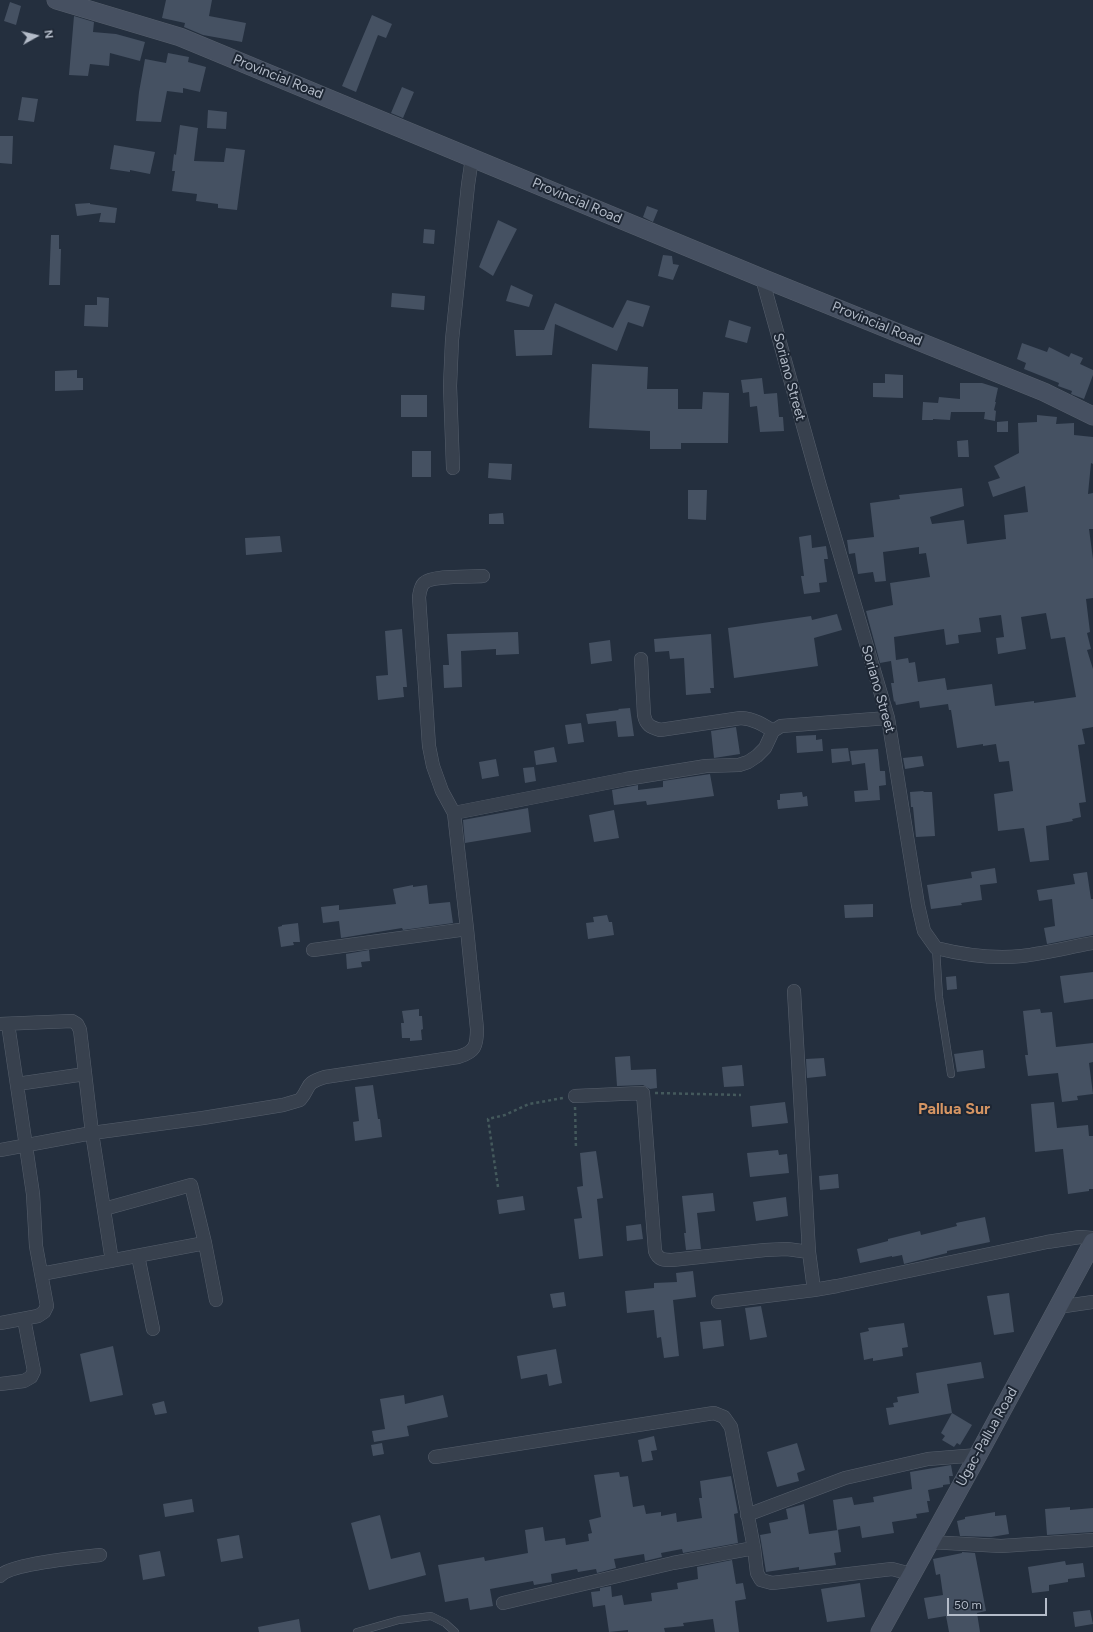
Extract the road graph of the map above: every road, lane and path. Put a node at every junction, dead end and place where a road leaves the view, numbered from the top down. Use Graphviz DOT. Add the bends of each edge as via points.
graph roads {
  1 [pos="56,0"];
  2 [pos="472,158"];
  3 [pos="762,278"];
  4 [pos="1093,416"];
  5 [pos="453,468"];
  6 [pos="483,576"];
  7 [pos="641,659"];
  8 [pos="888,718"];
  9 [pos="773,731"];
  10 [pos="454,813"];
  11 [pos="467,930"];
  12 [pos="1093,943"];
  13 [pos="936,948"];
  14 [pos="313,950"];
  15 [pos="794,991"];
  16 [pos="4,1024"];
  17 [pos="85,1074"];
  18 [pos="951,1074"];
  19 [pos="17,1084"];
  20 [pos="643,1093"];
  21 [pos="740,1095"];
  22 [pos="575,1096"];
  23 [pos="92,1134"];
  24 [pos="26,1145"];
  25 [pos="0,1150"];
  26 [pos="576,1150"];
  27 [pos="498,1186"];
  28 [pos="104,1209"];
  29 [pos="1093,1238"];
  30 [pos="1093,1242"];
  31 [pos="205,1243"];
  32 [pos="809,1252"];
  33 [pos="138,1256"];
  34 [pos="112,1261"];
  35 [pos="41,1274"];
  36 [pos="814,1290"];
  37 [pos="216,1300"];
  38 [pos="718,1302"];
  39 [pos="1093,1302"];
  40 [pos="1058,1307"];
  41 [pos="24,1319"];
  42 [pos="0,1323"];
  43 [pos="153,1329"];
  44 [pos="0,1384"];
  45 [pos="978,1455"];
  46 [pos="436,1457"];
  47 [pos="747,1515"];
  48 [pos="1093,1540"];
  49 [pos="929,1542"];
  50 [pos="754,1548"];
  51 [pos="100,1555"];
  52 [pos="911,1574"];
  53 [pos="0,1576"];
  54 [pos="503,1603"];
  55 [pos="368,1630"];
  56 [pos="357,1632"];
  57 [pos="455,1632"];
  58 [pos="880,1632"];
  1 -- 2 [label="main road, Provincial Road" via="180,37"];
  2 -- 3 [label="main road, Provincial Road"];
  2 -- 5 [label="street" via="452,340 450,386"];
  3 -- 4 [label="main road, Provincial Road" via="1044,392"];
  3 -- 8 [label="street, Soriano Street"];
  6 -- 10 [label="street" via="433,578 425,581 420,587 429,746 442,791"];
  7 -- 9 [label="street" via="644,715 650,727 660,730 741,718 752,719"];
  8 -- 9 [label="street" via="781,726"];
  8 -- 13 [label="street, Soriano Street" via="918,906 924,931"];
  9 -- 10 [label="street" via="765,748 748,762 626,779"];
  10 -- 11 [label="street"];
  11 -- 14 [label="street"];
  11 -- 23 [label="street" via="478,1029 474,1049 467,1054 458,1058 325,1077 308,1085 300,1100 283,1105"];
  12 -- 13 [label="street" via="1016,956 989,957"];
  13 -- 18 [label="lane" via="939,997"];
  15 -- 32 [label="street"];
  16 -- 17 [label="street" via="72,1021 77,1024 80,1030"];
  16 -- 19 [label="street"];
  17 -- 19 [label="street"];
  17 -- 23 [label="street"];
  19 -- 24 [label="street"];
  20 -- 21 [label="path"];
  20 -- 22 [label="street"];
  20 -- 32 [label="street" via="656,1256 672,1260 765,1250"];
  22 -- 26 [label="path"];
  22 -- 27 [label="path" via="529,1104 506,1115 488,1119"];
  23 -- 24 [label="street"];
  23 -- 28 [label="street"];
  24 -- 25 [label="street"];
  24 -- 35 [label="street"];
  28 -- 31 [label="street" via="191,1185"];
  28 -- 34 [label="street"];
  29 -- 36 [label="street" via="1080,1237 1047,1242"];
  30 -- 40 [label="main road, Ugac-Pallua Road"];
  31 -- 33 [label="street"];
  31 -- 37 [label="street"];
  32 -- 36 [label="street"];
  33 -- 34 [label="street"];
  33 -- 43 [label="street"];
  34 -- 35 [label="street"];
  35 -- 41 [label="street" via="47,1306 38,1316"];
  36 -- 38 [label="street"];
  39 -- 40 [label="street"];
  40 -- 45 [label="main road, Ugac-Pallua Road"];
  41 -- 42 [label="street"];
  41 -- 44 [label="street" via="34,1371 31,1377 24,1381"];
  45 -- 47 [label="street" via="928,1459 845,1478"];
  45 -- 49 [label="main road, Ugac-Pallua Road"];
  46 -- 47 [label="street" via="714,1413 724,1417 731,1427"];
  47 -- 50 [label="street"];
  48 -- 49 [label="street" via="1001,1546"];
  49 -- 52 [label="main road, Ugac-Pallua Road"];
  50 -- 52 [label="street" via="757,1573 766,1583 892,1569"];
  50 -- 54 [label="street" via="673,1563"];
  51 -- 53 [label="street" via="18,1567"];
  52 -- 58 [label="main road, Ugac-Pallua Road"];
  55 -- 56 [label="lane"];
  55 -- 57 [label="lane" via="399,1620 431,1616"];
}
